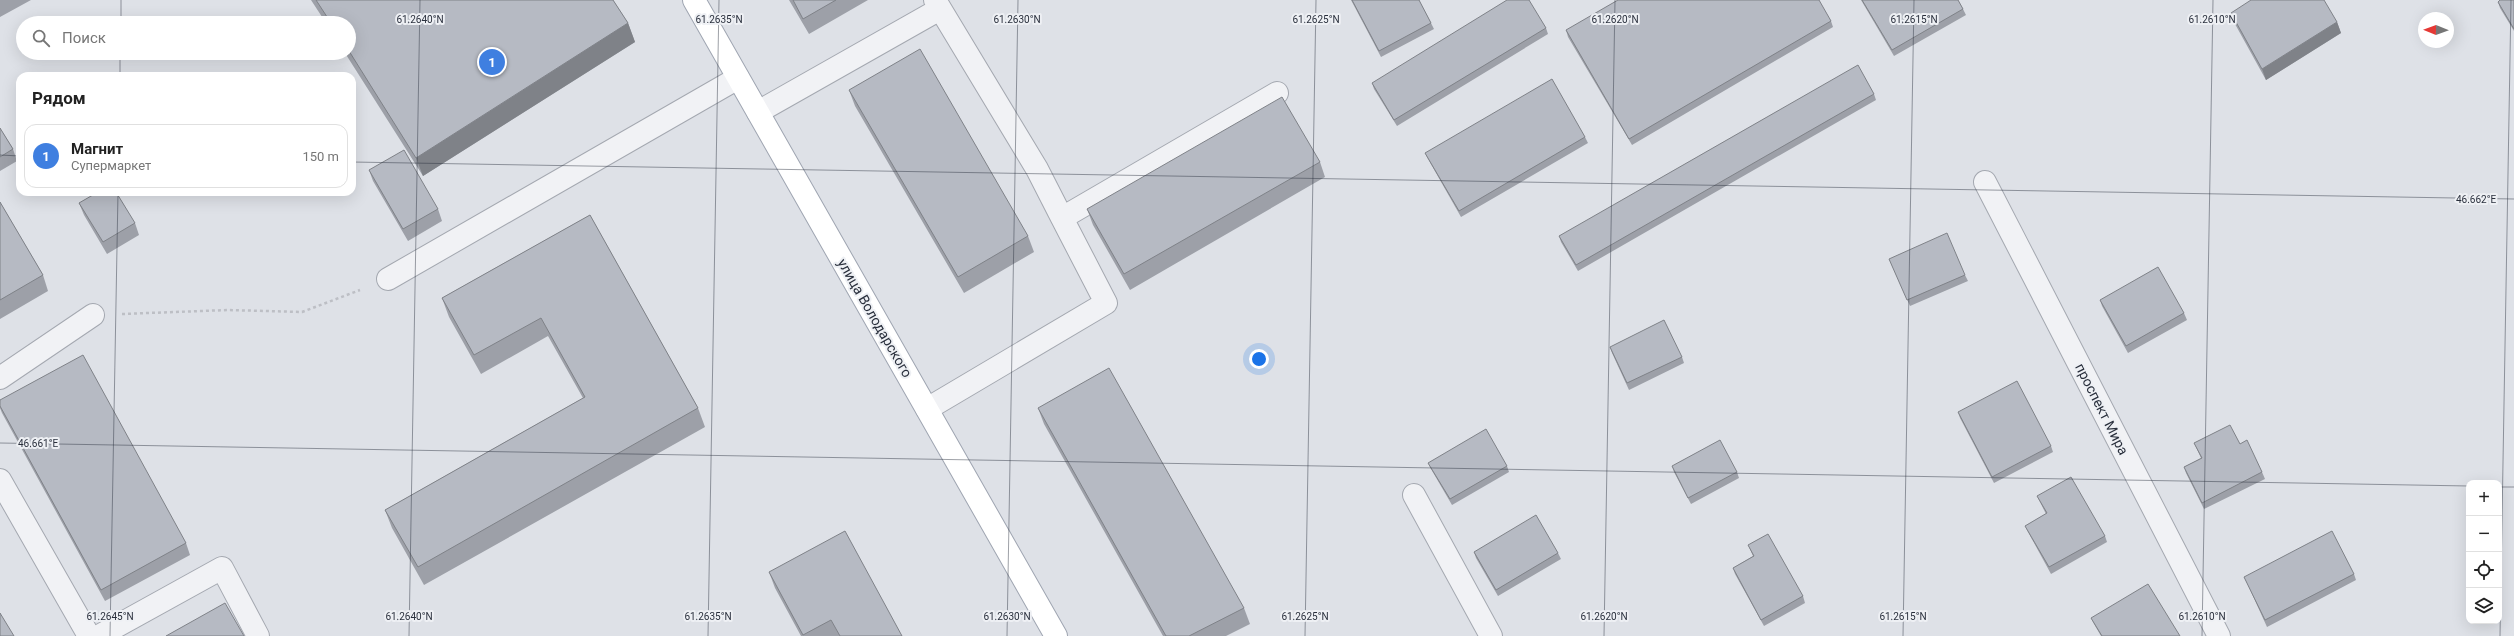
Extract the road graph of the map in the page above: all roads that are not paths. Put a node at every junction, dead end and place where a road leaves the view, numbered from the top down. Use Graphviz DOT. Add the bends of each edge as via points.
graph roads {
  1 [pos="694,0"];
  2 [pos="938,4"];
  3 [pos="738,78"];
  4 [pos="1277,93"];
  5 [pos="758,112"];
  6 [pos="1985,182"];
  7 [pos="1062,218"];
  8 [pos="388,279"];
  9 [pos="93,315"];
  10 [pos="0,378"];
  11 [pos="927,409"];
  12 [pos="0,480"];
  13 [pos="1414,495"];
  14 [pos="89,636"];
  15 [pos="98,636"];
  16 [pos="258,636"];
  17 [pos="1056,636"];
  18 [pos="1491,636"];
  19 [pos="2219,636"];
  1 -- 3 [label="main road, улица Володарского"];
  2 -- 5 [label="street"];
  2 -- 7 [label="street" via="1037,169"];
  3 -- 5 [label="main road, улица Володарского"];
  3 -- 8 [label="street"];
  4 -- 7 [label="street"];
  5 -- 11 [label="main road, улица Володарского"];
  6 -- 19 [label="street, проспект Мира"];
  7 -- 11 [label="street" via="1106,303"];
  9 -- 10 [label="street"];
  11 -- 17 [label="main road, улица Володарского"];
  12 -- 14 [label="street"];
  13 -- 18 [label="street"];
  15 -- 16 [label="street" via="222,568"];
}
